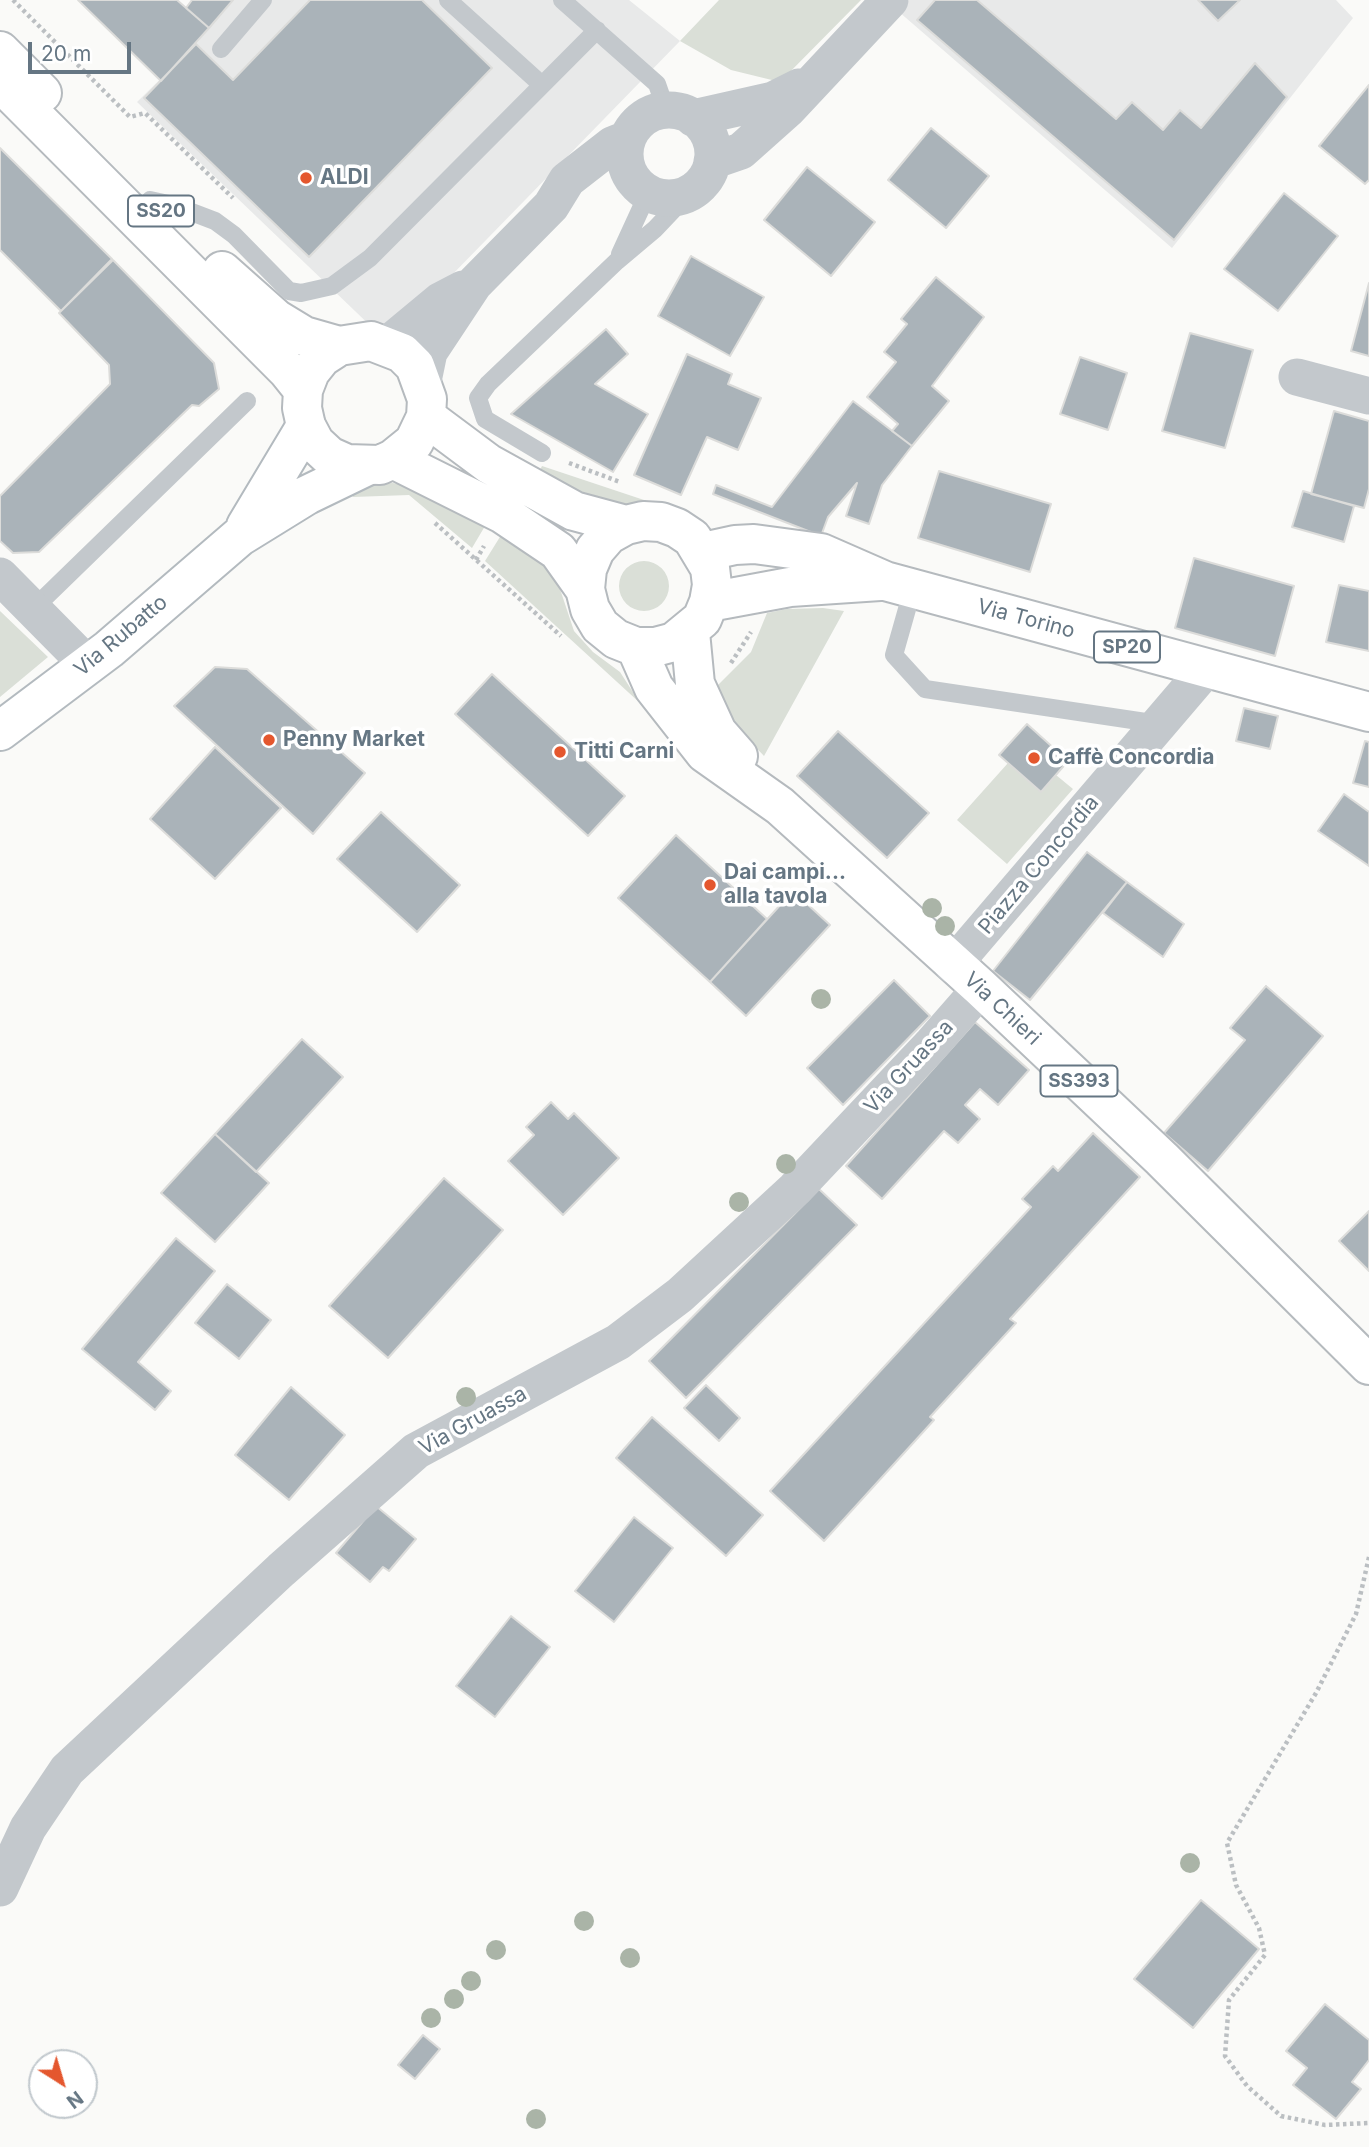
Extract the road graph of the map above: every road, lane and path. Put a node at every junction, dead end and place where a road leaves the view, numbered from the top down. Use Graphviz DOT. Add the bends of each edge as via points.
graph roads {
  1 [pos="13,0"];
  2 [pos="263,0"];
  3 [pos="448,0"];
  4 [pos="562,0"];
  5 [pos="890,0"];
  6 [pos="597,30"];
  7 [pos="221,49"];
  8 [pos="0,51"];
  9 [pos="816,79"];
  10 [pos="0,82"];
  11 [pos="542,85"];
  12 [pos="679,114"];
  13 [pos="627,139"];
  14 [pos="712,161"];
  15 [pos="640,187"];
  16 [pos="690,192"];
  17 [pos="233,199"];
  18 [pos="150,200"];
  19 [pos="551,206"];
  20 [pos="617,261"];
  21 [pos="474,284"];
  22 [pos="387,345"];
  23 [pos="339,346"];
  24 [pos="1297,377"];
  25 [pos="1369,396"];
  26 [pos="424,399"];
  27 [pos="247,401"];
  28 [pos="304,408"];
  29 [pos="542,453"];
  30 [pos="380,463"];
  31 [pos="626,525"];
  32 [pos="239,537"];
  33 [pos="703,552"];
  34 [pos="0,576"];
  35 [pos="899,585"];
  36 [pos="585,589"];
  37 [pos="33,609"];
  38 [pos="699,617"];
  39 [pos="636,647"];
  40 [pos="88,665"];
  41 [pos="1206,669"];
  42 [pos="1369,712"];
  43 [pos="1159,724"];
  44 [pos="0,732"];
  45 [pos="780,806"];
  46 [pos="967,976"];
  47 [pos="1369,1365"];
  48 [pos="1369,1557"];
  49 [pos="0,1888"];
  50 [pos="1369,2123"];
  1 -- 17 [label="path" via="130,117 145,113"];
  2 -- 7 [label="lane"];
  3 -- 11 [label="lane"];
  4 -- 6 [label="lane"];
  5 -- 9 [label="street"];
  6 -- 11 [label="lane"];
  6 -- 12 [label="lane" via="657,84"];
  8 -- 18 [label="main road, SS20"];
  9 -- 12 [label="street" via="773,100"];
  9 -- 14 [label="street" via="741,151"];
  10 -- 28 [label="main road, SS20" via="287,370"];
  11 -- 18 [label="lane" via="370,258 332,286 289,291 215,221"];
  12 -- 13 [label="street" via="645,117"];
  12 -- 14 [label="street" via="708,133"];
  13 -- 15 [label="street" via="624,153"];
  13 -- 19 [label="street" via="584,164"];
  14 -- 16 [label="street" via="707,175"];
  15 -- 16 [label="street" via="671,198"];
  15 -- 19 [label="street" via="595,185"];
  15 -- 20 [label="lane"];
  16 -- 20 [label="lane"];
  18 -- 23 [label="main road, SS20" via="276,319 304,336"];
  19 -- 21 [label="street"];
  20 -- 29 [label="lane" via="478,398 485,419"];
  21 -- 22 [label="street" via="440,301"];
  21 -- 26 [label="street" via="429,352"];
  22 -- 23 [label="main road, SS20" via="371,341"];
  22 -- 26 [label="main road" via="402,353"];
  23 -- 28 [label="main road" via="310,372"];
  24 -- 25 [label="street"];
  26 -- 30 [label="main road" via="414,442"];
  26 -- 31 [label="main road" via="489,464 574,511"];
  27 -- 37 [label="lane"];
  28 -- 30 [label="main road, SS20" via="315,443 329,456 347,464"];
  28 -- 32 [label="main road" via="276,480"];
  30 -- 32 [label="main road" via="307,495"];
  30 -- 36 [label="main road, SS20" via="503,514 558,551"];
  31 -- 33 [label="main road" via="643,521 677,528"];
  31 -- 36 [label="main road" via="594,550"];
  32 -- 40 [label="main road, Via Rubatto"];
  33 -- 35 [label="main road, SP20" via="754,544 821,553"];
  33 -- 38 [label="main road" via="712,585"];
  34 -- 37 [label="street"];
  35 -- 38 [label="main road, SP20" via="790,587"];
  35 -- 41 [label="main road, Via Torino / SP20"];
  35 -- 43 [label="lane" via="894,655 925,688"];
  36 -- 39 [label="main road" via="600,626"];
  37 -- 40 [label="street"];
  38 -- 39 [label="main road" via="674,642"];
  38 -- 45 [label="main road, Via Chieri / SS393" via="695,684 717,732"];
  39 -- 45 [label="main road, Via Chieri / SS393" via="654,688 705,752"];
  40 -- 44 [label="main road, Via Rubatto"];
  41 -- 42 [label="main road, Via Torino / SP20"];
  41 -- 43 [label="street, Piazza Concordia"];
  43 -- 46 [label="street, Piazza Concordia"];
  45 -- 46 [label="main road, Via Chieri / SS393"];
  46 -- 47 [label="main road, Via Chieri / SS393" via="1162,1159"];
  46 -- 49 [label="street, Via Gruassa" via="932,1044 795,1189 680,1295 618,1342 416,1451 67,1770 28,1828"];
  48 -- 50 [label="path" via="1356,1614 1316,1693 1227,1843 1236,1885 1259,1928 1265,1955 1229,2000 1225,2056 1247,2086 1280,2116 1325,2125"];
}
